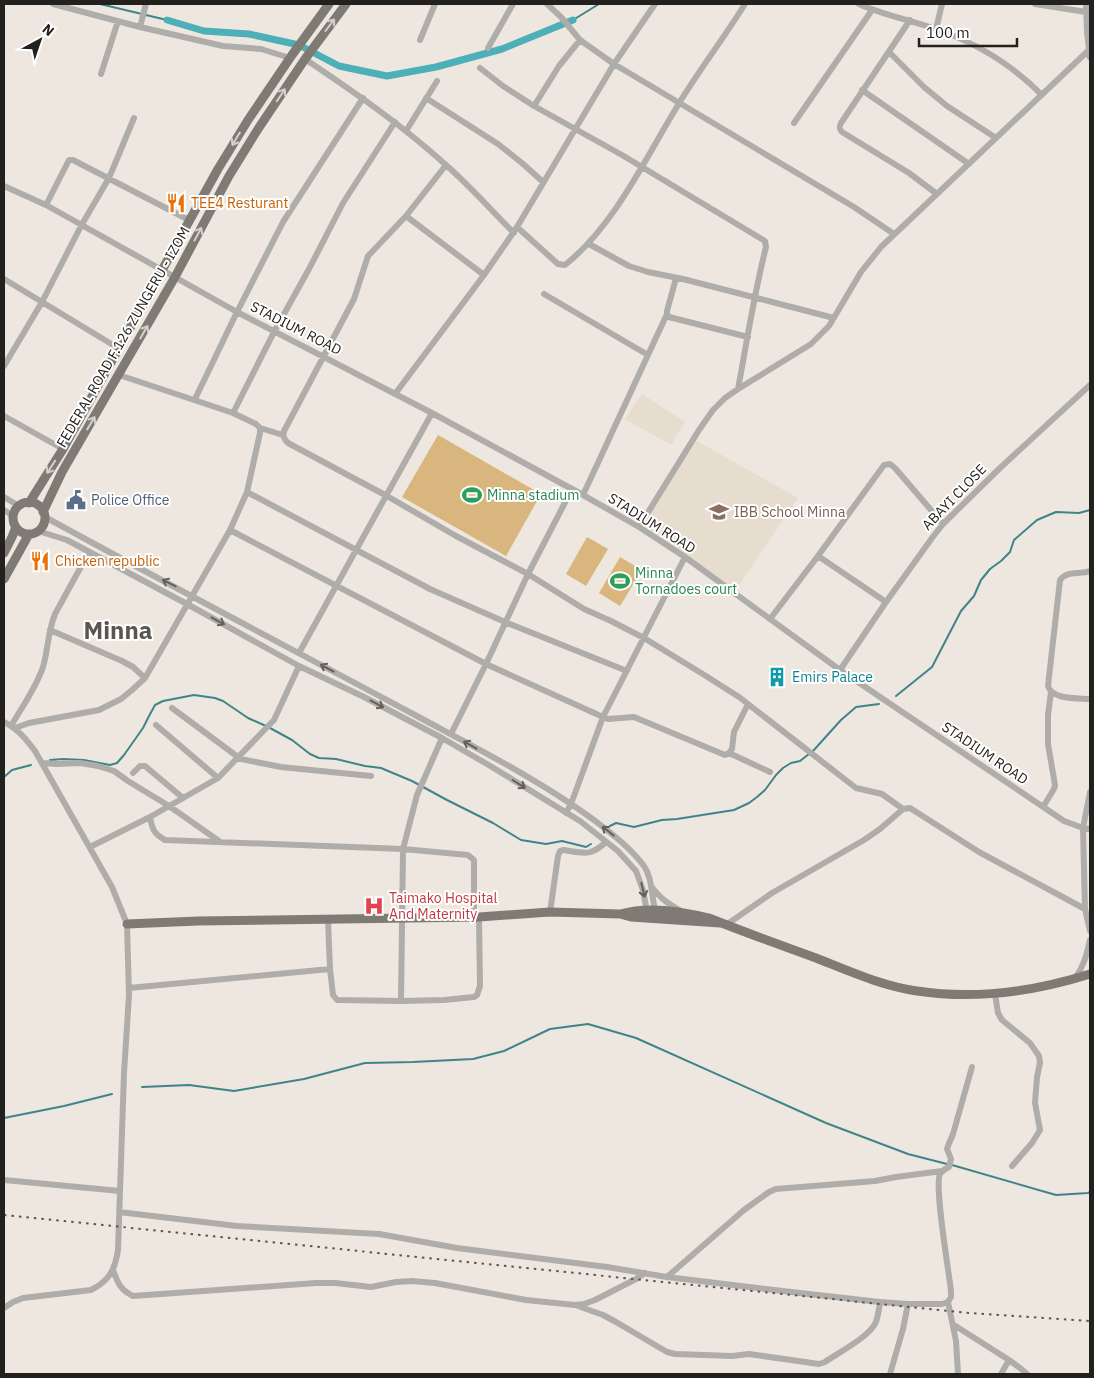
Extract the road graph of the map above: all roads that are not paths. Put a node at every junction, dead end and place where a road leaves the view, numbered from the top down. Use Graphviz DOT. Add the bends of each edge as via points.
graph roads {
  1 [pos="53,4"];
  2 [pos="329,4"];
  3 [pos="346,4"];
  4 [pos="434,4"];
  5 [pos="513,4"];
  6 [pos="547,4"];
  7 [pos="654,4"];
  8 [pos="745,4"];
  9 [pos="859,4"];
  10 [pos="942,4"];
  11 [pos="1035,4"];
  12 [pos="1086,4"];
  13 [pos="146,7"];
  14 [pos="872,10"];
  15 [pos="1086,12"];
  16 [pos="118,20"];
  17 [pos="910,20"];
  18 [pos="140,27"];
  19 [pos="936,29"];
  20 [pos="420,40"];
  21 [pos="580,40"];
  22 [pos="488,48"];
  23 [pos="889,52"];
  24 [pos="1090,52"];
  25 [pos="291,56"];
  26 [pos="306,58"];
  27 [pos="614,64"];
  28 [pos="480,68"];
  29 [pos="101,74"];
  30 [pos="437,81"];
  31 [pos="862,90"];
  32 [pos="1042,95"];
  33 [pos="363,98"];
  34 [pos="426,98"];
  35 [pos="679,103"];
  36 [pos="534,106"];
  37 [pos="134,118"];
  38 [pos="395,122"];
  39 [pos="794,123"];
  40 [pos="576,128"];
  41 [pos="406,131"];
  42 [pos="996,138"];
  43 [pos="969,164"];
  44 [pos="446,165"];
  45 [pos="641,167"];
  46 [pos="109,178"];
  47 [pos="543,182"];
  48 [pos="4,186"];
  49 [pos="937,194"];
  50 [pos="46,205"];
  51 [pos="406,216"];
  52 [pos="189,220"];
  53 [pos="81,226"];
  54 [pos="516,230"];
  55 [pos="894,234"];
  56 [pos="588,244"];
  57 [pos="161,270"];
  58 [pos="484,275"];
  59 [pos="175,277"];
  60 [pos="676,278"];
  61 [pos="4,279"];
  62 [pos="544,294"];
  63 [pos="754,298"];
  64 [pos="42,302"];
  65 [pos="237,312"];
  66 [pos="667,314"];
  67 [pos="834,318"];
  68 [pos="274,332"];
  69 [pos="748,337"];
  70 [pos="118,348"];
  71 [pos="648,355"];
  72 [pos="324,357"];
  73 [pos="5,362"];
  74 [pos="120,374"];
  75 [pos="1090,385"];
  76 [pos="738,389"];
  77 [pos="395,394"];
  78 [pos="195,399"];
  79 [pos="233,413"];
  80 [pos="432,413"];
  81 [pos="4,416"];
  82 [pos="260,428"];
  83 [pos="283,435"];
  84 [pos="63,449"];
  85 [pos="572,489"];
  86 [pos="247,492"];
  87 [pos="583,495"];
  88 [pos="387,496"];
  89 [pos="4,497"];
  90 [pos="29,503"];
  91 [pos="19,506"];
  92 [pos="4,510"];
  93 [pos="44,514"];
  94 [pos="13,516"];
  95 [pos="943,524"];
  96 [pos="16,527"];
  97 [pos="638,527"];
  98 [pos="230,530"];
  99 [pos="38,531"];
  100 [pos="29,534"];
  101 [pos="356,550"];
  102 [pos="89,552"];
  103 [pos="4,554"];
  104 [pos="818,556"];
  105 [pos="685,557"];
  106 [pos="1090,571"];
  107 [pos="528,574"];
  108 [pos="4,578"];
  109 [pos="337,585"];
  110 [pos="192,595"];
  111 [pos="886,602"];
  112 [pos="187,604"];
  113 [pos="770,619"];
  114 [pos="505,622"];
  115 [pos="50,630"];
  116 [pos="644,638"];
  117 [pos="299,653"];
  118 [pos="486,664"];
  119 [pos="299,666"];
  120 [pos="840,670"];
  121 [pos="627,671"];
  122 [pos="145,678"];
  123 [pos="1051,692"];
  124 [pos="1090,699"];
  125 [pos="748,704"];
  126 [pos="172,708"];
  127 [pos="603,718"];
  128 [pos="4,722"];
  129 [pos="156,725"];
  130 [pos="13,727"];
  131 [pos="451,734"];
  132 [pos="442,738"];
  133 [pos="729,753"];
  134 [pos="237,757"];
  135 [pos="42,763"];
  136 [pos="133,772"];
  137 [pos="770,772"];
  138 [pos="371,776"];
  139 [pos="218,778"];
  140 [pos="1090,792"];
  141 [pos="183,798"];
  142 [pos="571,804"];
  143 [pos="169,806"];
  144 [pos="1043,807"];
  145 [pos="903,809"];
  146 [pos="566,813"];
  147 [pos="150,817"];
  148 [pos="1083,828"];
  149 [pos="1090,829"];
  150 [pos="220,842"];
  151 [pos="606,842"];
  152 [pos="90,847"];
  153 [pos="403,848"];
  154 [pos="651,885"];
  155 [pos="1085,909"];
  156 [pos="550,912"];
  157 [pos="682,912"];
  158 [pos="652,914"];
  159 [pos="477,916"];
  160 [pos="403,917"];
  161 [pos="328,920"];
  162 [pos="127,924"];
  163 [pos="723,924"];
  164 [pos="1090,931"];
  165 [pos="1090,940"];
  166 [pos="330,969"];
  167 [pos="1090,974"];
  168 [pos="1070,980"];
  169 [pos="1090,980"];
  170 [pos="129,988"];
  171 [pos="996,994"];
  172 [pos="400,1001"];
  173 [pos="972,1067"];
  174 [pos="1012,1166"];
  175 [pos="942,1171"];
  176 [pos="4,1180"];
  177 [pos="120,1191"];
  178 [pos="119,1212"];
  179 [pos="113,1270"];
  180 [pos="645,1273"];
  181 [pos="667,1277"];
  182 [pos="880,1302"];
  183 [pos="948,1302"];
  184 [pos="908,1304"];
  185 [pos="575,1305"];
  186 [pos="4,1308"];
  187 [pos="954,1325"];
  188 [pos="1010,1360"];
  189 [pos="890,1374"];
  190 [pos="958,1374"];
  191 [pos="1002,1374"];
  192 [pos="1027,1374"];
  1 -- 16 [label="street"];
  2 -- 25 [label="main road, FEDERAL ROAD F.126 ZUNGERU - IZOM"];
  26 -- 3 [label="main road, FEDERAL ROAD F.126 ZUNGERU - IZOM, one-way"];
  4 -- 20 [label="street"];
  5 -- 22 [label="street"];
  6 -- 21 [label="street"];
  7 -- 27 [label="street"];
  8 -- 35 [label="street"];
  9 -- 14 [label="street"];
  10 -- 19 [label="street"];
  11 -- 15 [label="street"];
  12 -- 15 [label="street"];
  13 -- 18 [label="street"];
  14 -- 17 [label="street"];
  14 -- 39 [label="street"];
  15 -- 24 [label="street"];
  16 -- 18 [label="street"];
  16 -- 29 [label="street"];
  17 -- 19 [label="street"];
  17 -- 23 [label="street"];
  18 -- 25 [label="street" via="224,46"];
  19 -- 32 [label="street" via="986,52"];
  21 -- 27 [label="street"];
  21 -- 36 [label="street"];
  23 -- 31 [label="street"];
  23 -- 42 [label="street" via="947,106"];
  24 -- 32 [label="street"];
  25 -- 52 [label="main road, FEDERAL ROAD F.126 ZUNGERU - IZOM, one-way" via="248,120"];
  26 -- 33 [label="street"];
  59 -- 26 [label="main road, FEDERAL ROAD F.126 ZUNGERU - IZOM, one-way" via="229,176"];
  27 -- 35 [label="street"];
  27 -- 40 [label="street"];
  28 -- 36 [label="street"];
  30 -- 34 [label="street"];
  31 -- 43 [label="street"];
  31 -- 49 [label="street" via="839,126 840,130"];
  32 -- 42 [label="street"];
  33 -- 38 [label="street"];
  33 -- 65 [label="street" via="283,222"];
  34 -- 41 [label="street"];
  34 -- 47 [label="street" via="498,144"];
  35 -- 45 [label="street"];
  35 -- 55 [label="street"];
  36 -- 40 [label="street"];
  37 -- 46 [label="street"];
  38 -- 41 [label="street"];
  38 -- 68 [label="street" via="342,203"];
  40 -- 45 [label="street"];
  40 -- 47 [label="street"];
  41 -- 44 [label="street"];
  42 -- 43 [label="street"];
  43 -- 49 [label="street"];
  44 -- 51 [label="street"];
  44 -- 54 [label="street"];
  45 -- 56 [label="street"];
  45 -- 63 [label="street" via="765,240"];
  46 -- 50 [label="street" via="69,160"];
  46 -- 52 [label="street"];
  46 -- 53 [label="street"];
  47 -- 54 [label="street"];
  48 -- 50 [label="street, STADIUM ROAD"];
  49 -- 55 [label="street"];
  50 -- 53 [label="street, STADIUM ROAD"];
  51 -- 58 [label="street"];
  51 -- 72 [label="street" via="368,256 354,299"];
  52 -- 57 [label="main road, FEDERAL ROAD F.126 ZUNGERU - IZOM"];
  53 -- 57 [label="street, STADIUM ROAD"];
  53 -- 64 [label="street"];
  54 -- 56 [label="street" via="558,264 565,265"];
  54 -- 58 [label="street"];
  55 -- 67 [label="street" via="861,272"];
  56 -- 60 [label="street" via="629,266"];
  57 -- 59 [label="street, STADIUM ROAD"];
  57 -- 70 [label="main road, FEDERAL ROAD F.126 ZUNGERU - IZOM"];
  58 -- 77 [label="street"];
  59 -- 65 [label="street, STADIUM ROAD"];
  74 -- 59 [label="main road, FEDERAL ROAD F.126 ZUNGERU - IZOM, one-way"];
  60 -- 63 [label="street"];
  60 -- 66 [label="street"];
  61 -- 64 [label="street"];
  62 -- 71 [label="street"];
  63 -- 67 [label="street"];
  63 -- 69 [label="street"];
  64 -- 70 [label="street"];
  64 -- 73 [label="street"];
  65 -- 68 [label="street, STADIUM ROAD"];
  65 -- 78 [label="street"];
  66 -- 69 [label="street" via="673,319"];
  66 -- 71 [label="street"];
  67 -- 76 [label="street" via="811,344"];
  68 -- 72 [label="street, STADIUM ROAD"];
  68 -- 79 [label="street"];
  69 -- 76 [label="street"];
  70 -- 84 [label="main road, FEDERAL ROAD F.126 ZUNGERU - IZOM"];
  71 -- 87 [label="street"];
  72 -- 77 [label="street, STADIUM ROAD"];
  72 -- 83 [label="street"];
  74 -- 78 [label="street"];
  93 -- 74 [label="main road, FEDERAL ROAD F.126 ZUNGERU - IZOM, one-way" via="62,472"];
  75 -- 95 [label="street, ABAYI CLOSE"];
  76 -- 97 [label="street" via="713,410"];
  77 -- 80 [label="street, STADIUM ROAD"];
  78 -- 79 [label="street"];
  79 -- 82 [label="street"];
  80 -- 85 [label="street, STADIUM ROAD"];
  80 -- 88 [label="street"];
  81 -- 84 [label="street"];
  82 -- 83 [label="street"];
  82 -- 86 [label="street"];
  83 -- 88 [label="street" via="288,443"];
  84 -- 90 [label="main road, FEDERAL ROAD F.126 ZUNGERU - IZOM, one-way"];
  85 -- 87 [label="street, STADIUM ROAD"];
  85 -- 107 [label="street"];
  86 -- 98 [label="street"];
  86 -- 101 [label="street"];
  87 -- 97 [label="street, STADIUM ROAD"];
  88 -- 101 [label="street"];
  88 -- 107 [label="street"];
  89 -- 91 [label="street"];
  90 -- 91 [label="main road"];
  90 -- 93 [label="main road" via="37,505"];
  91 -- 94 [label="main road"];
  92 -- 94 [label="street"];
  93 -- 99 [label="main road" via="44,522"];
  110 -- 93 [label="street, one-way" via="93,544"];
  94 -- 96 [label="main road"];
  95 -- 104 [label="street" via="895,468 890,464 884,465"];
  95 -- 111 [label="street, ABAYI CLOSE"];
  96 -- 100 [label="main road"];
  96 -- 103 [label="main road"];
  97 -- 105 [label="street, STADIUM ROAD"];
  98 -- 109 [label="street"];
  98 -- 110 [label="street"];
  99 -- 100 [label="main road"];
  99 -- 102 [label="street" via="67,540"];
  100 -- 108 [label="main road"];
  101 -- 109 [label="street"];
  101 -- 114 [label="street" via="430,589"];
  102 -- 112 [label="street"];
  102 -- 115 [label="street" via="55,614"];
  104 -- 111 [label="street"];
  104 -- 113 [label="street"];
  105 -- 113 [label="street, STADIUM ROAD"];
  105 -- 116 [label="street"];
  106 -- 123 [label="street" via="1066,574 1060,580 1048,686"];
  107 -- 114 [label="street"];
  107 -- 116 [label="street" via="584,610"];
  109 -- 117 [label="street"];
  109 -- 118 [label="street"];
  110 -- 112 [label="street"];
  110 -- 117 [label="street"];
  111 -- 120 [label="street, ABAYI CLOSE"];
  112 -- 119 [label="street, one-way"];
  112 -- 122 [label="street"];
  113 -- 120 [label="street, STADIUM ROAD"];
  114 -- 118 [label="street"];
  114 -- 121 [label="street"];
  115 -- 122 [label="street" via="122,661"];
  115 -- 130 [label="street" via="36,685"];
  116 -- 121 [label="street"];
  116 -- 125 [label="street"];
  131 -- 117 [label="street, one-way"];
  118 -- 127 [label="street"];
  118 -- 131 [label="street"];
  119 -- 132 [label="street, one-way"];
  119 -- 134 [label="street" via="274,720"];
  120 -- 144 [label="street, STADIUM ROAD"];
  121 -- 127 [label="street"];
  122 -- 130 [label="street" via="122,699 99,710"];
  123 -- 124 [label="street"];
  123 -- 144 [label="street" via="1048,744 1055,784"];
  125 -- 133 [label="street" via="736,727"];
  125 -- 145 [label="street" via="856,788 882,794"];
  126 -- 134 [label="street"];
  127 -- 133 [label="street" via="634,717 725,755"];
  127 -- 142 [label="street"];
  128 -- 130 [label="street"];
  129 -- 139 [label="street"];
  130 -- 135 [label="street"];
  142 -- 131 [label="street, one-way"];
  132 -- 146 [label="street, one-way"];
  132 -- 153 [label="street" via="417,795"];
  133 -- 137 [label="street"];
  134 -- 138 [label="street" via="281,767"];
  134 -- 139 [label="street"];
  135 -- 143 [label="street" via="80,763 114,771"];
  135 -- 152 [label="street"];
  136 -- 141 [label="street" via="145,766"];
  139 -- 141 [label="street"];
  140 -- 148 [label="street"];
  141 -- 143 [label="street"];
  142 -- 146 [label="street"];
  154 -- 142 [label="street, one-way" via="646,869 631,852"];
  143 -- 147 [label="street"];
  143 -- 150 [label="street"];
  144 -- 148 [label="street, STADIUM ROAD" via="1064,821"];
  145 -- 155 [label="street" via="914,810 979,852"];
  145 -- 163 [label="street" via="864,840"];
  146 -- 151 [label="street"];
  147 -- 150 [label="street" via="156,835 165,840"];
  147 -- 152 [label="street"];
  148 -- 149 [label="street, STADIUM ROAD"];
  148 -- 155 [label="street"];
  150 -- 153 [label="street"];
  151 -- 156 [label="street" via="593,852 560,851"];
  151 -- 158 [label="street, one-way" via="636,871"];
  152 -- 162 [label="street" via="112,886"];
  153 -- 159 [label="street" via="471,856 474,860"];
  153 -- 160 [label="street"];
  154 -- 157 [label="street" via="659,897"];
  154 -- 158 [label="street"];
  155 -- 164 [label="street"];
  156 -- 158 [label="main road" via="631,917"];
  156 -- 159 [label="main road"];
  157 -- 158 [label="main road"];
  157 -- 163 [label="main road"];
  158 -- 163 [label="main road"];
  159 -- 160 [label="main road"];
  159 -- 172 [label="street" via="480,986 477,995"];
  160 -- 161 [label="main road"];
  160 -- 172 [label="street"];
  161 -- 162 [label="main road"];
  161 -- 166 [label="street"];
  162 -- 170 [label="street"];
  163 -- 171 [label="main road" via="878,982 917,991"];
  165 -- 168 [label="street" via="1082,967"];
  166 -- 170 [label="street"];
  166 -- 172 [label="street" via="332,995 337,1000"];
  167 -- 168 [label="main road"];
  168 -- 169 [label="main road"];
  168 -- 171 [label="main road"];
  170 -- 177 [label="street"];
  171 -- 174 [label="street" via="1002,1020 1040,1056 1035,1103 1040,1130"];
  173 -- 175 [label="street" via="948,1146 949,1167"];
  175 -- 181 [label="street" via="875,1181 776,1189 744,1210"];
  175 -- 183 [label="street" via="939,1188 951,1291"];
  176 -- 177 [label="street"];
  177 -- 178 [label="street"];
  178 -- 179 [label="street" via="118,1250"];
  178 -- 180 [label="street" via="237,1226 379,1234 457,1248"];
  179 -- 185 [label="street" via="121,1289 133,1296 316,1283 371,1287 412,1281"];
  179 -- 186 [label="street" via="91,1290 24,1298"];
  180 -- 181 [label="street"];
  180 -- 185 [label="street" via="595,1300"];
  181 -- 182 [label="street"];
  182 -- 184 [label="street"];
  182 -- 185 [label="street" via="877,1319 869,1332 820,1364 749,1354 674,1354 603,1315"];
  183 -- 184 [label="street"];
  183 -- 187 [label="street"];
  184 -- 189 [label="street"];
  187 -- 188 [label="street"];
  187 -- 190 [label="street"];
  188 -- 191 [label="street"];
  188 -- 192 [label="street"];
}
